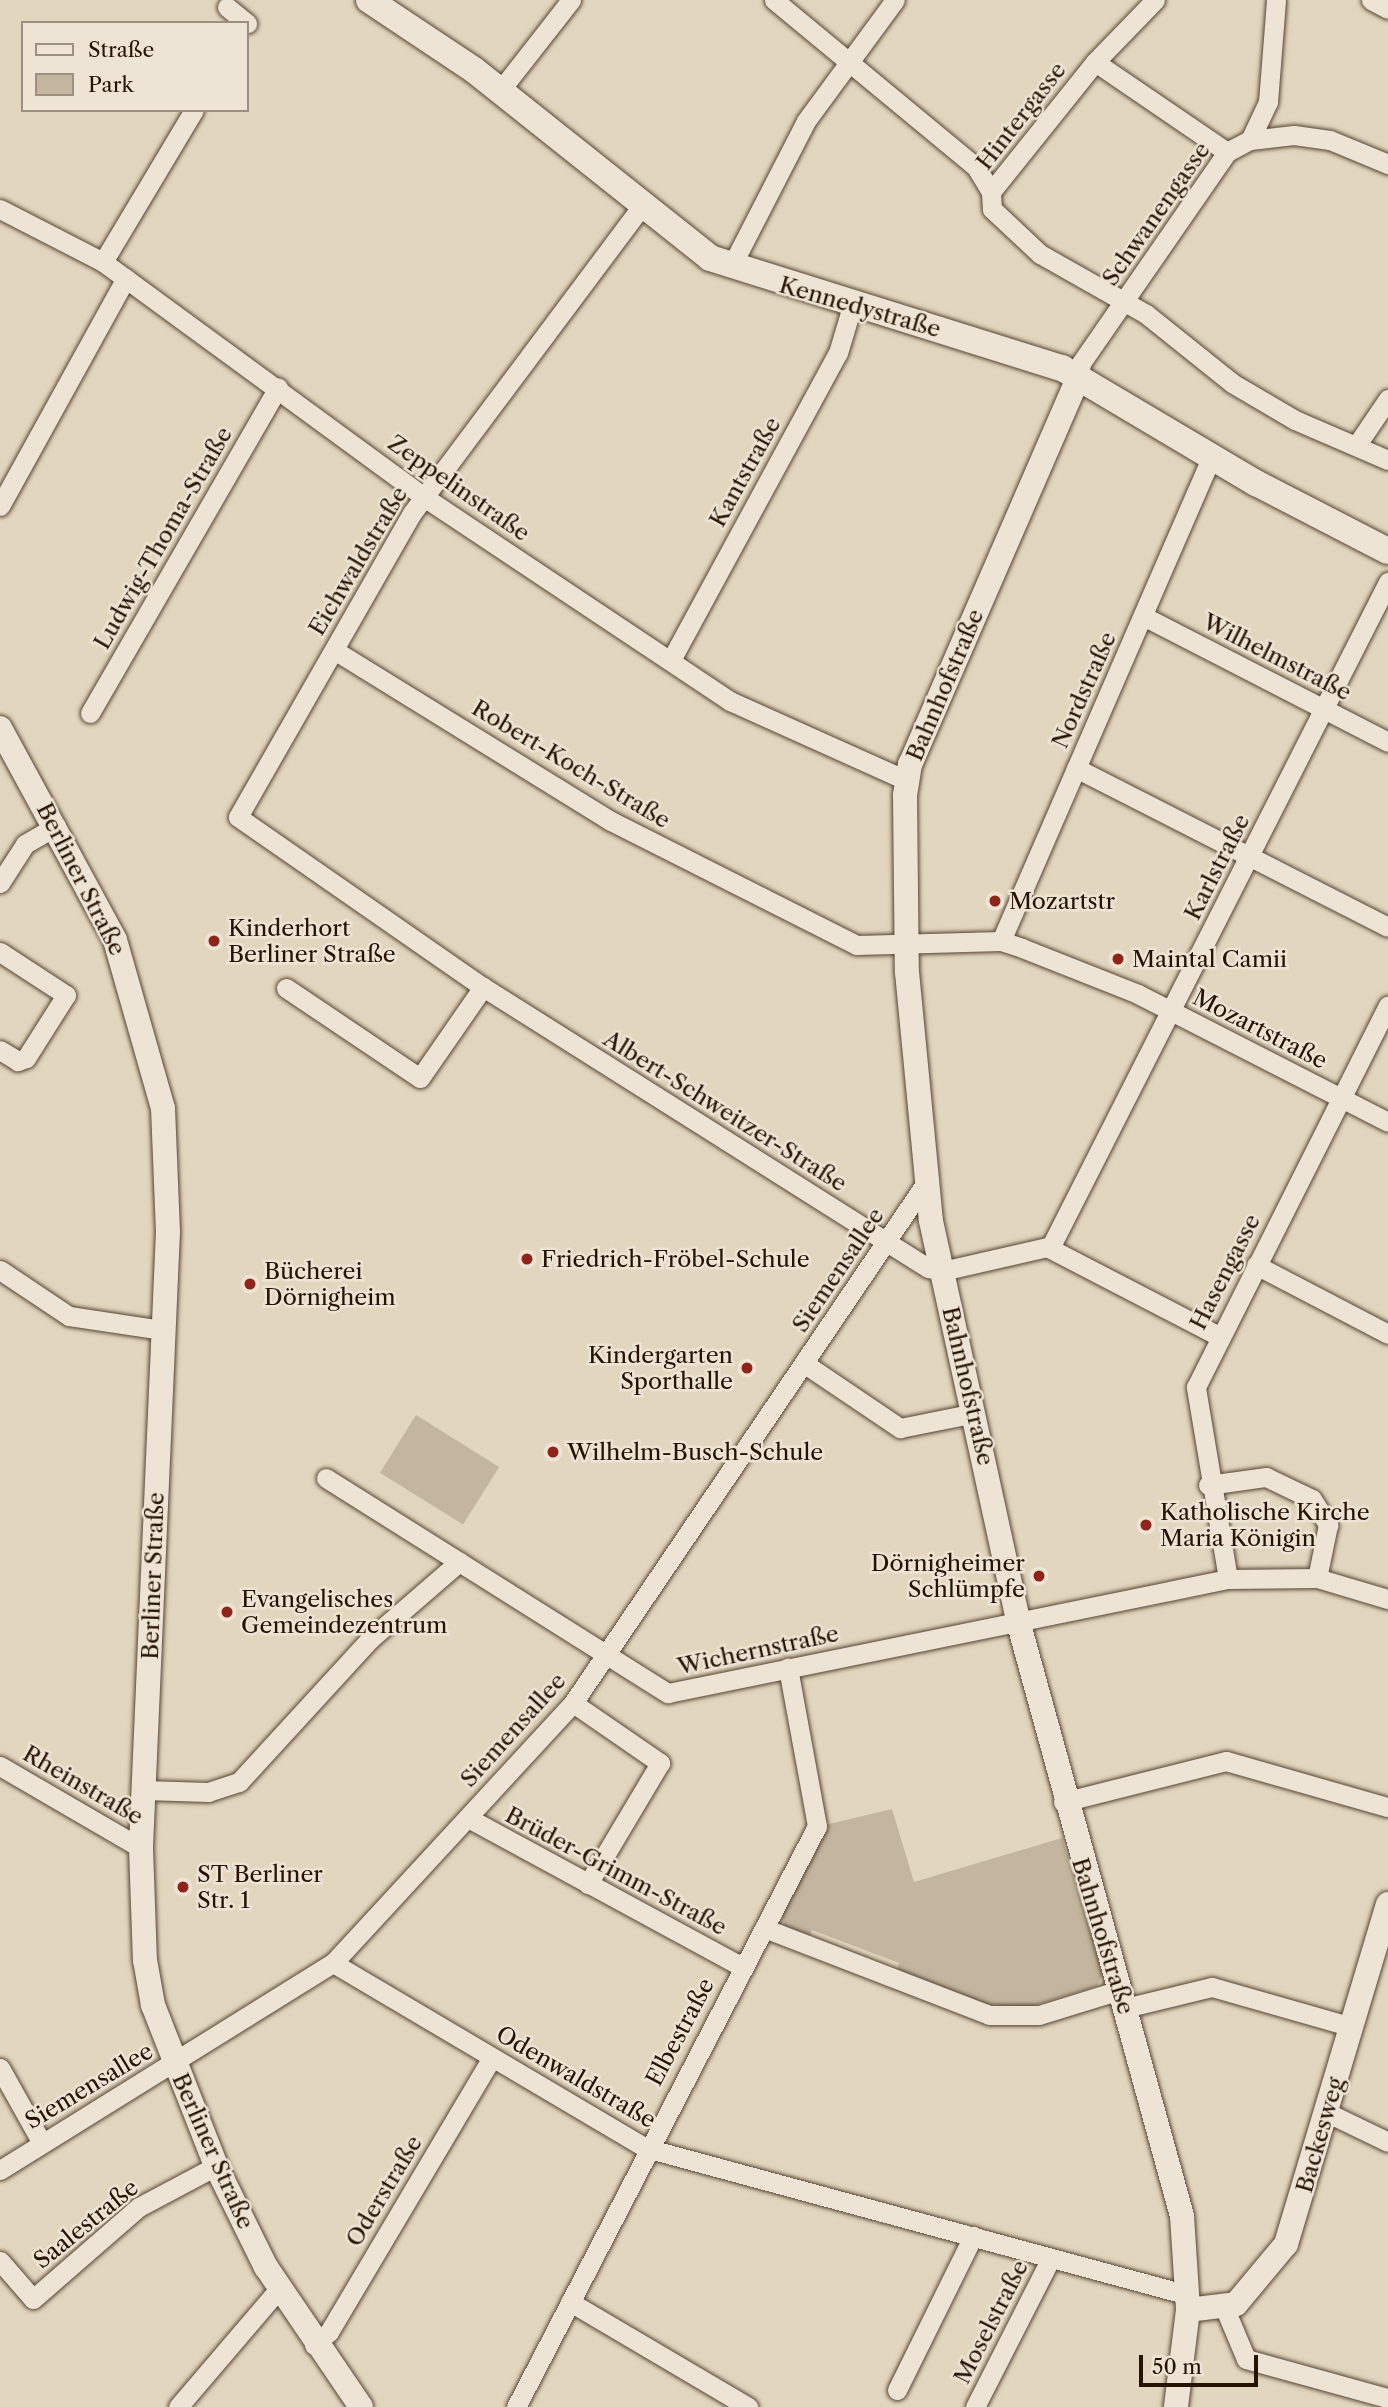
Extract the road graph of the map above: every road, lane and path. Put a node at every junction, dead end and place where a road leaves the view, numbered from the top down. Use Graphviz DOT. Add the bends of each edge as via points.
graph roads {
  1 [pos="369,0"];
  2 [pos="571,0"];
  3 [pos="774,0"];
  4 [pos="895,0"];
  5 [pos="1155,0"];
  6 [pos="1276,0"];
  7 [pos="1371,0"];
  8 [pos="227,7"];
  9 [pos="1388,9"];
  10 [pos="244,21"];
  11 [pos="849,60"];
  12 [pos="1095,62"];
  13 [pos="499,92"];
  14 [pos="193,112"];
  15 [pos="1250,141"];
  16 [pos="1227,152"];
  17 [pos="1388,164"];
  18 [pos="992,192"];
  19 [pos="641,208"];
  20 [pos="0,209"];
  21 [pos="103,262"];
  22 [pos="731,267"];
  23 [pos="126,278"];
  24 [pos="1124,302"];
  25 [pos="853,303"];
  26 [pos="1079,376"];
  27 [pos="278,387"];
  28 [pos="1388,398"];
  29 [pos="1356,446"];
  30 [pos="1211,458"];
  31 [pos="1388,460"];
  32 [pos="424,497"];
  33 [pos="0,506"];
  34 [pos="1388,551"];
  35 [pos="1388,582"];
  36 [pos="1143,617"];
  37 [pos="334,650"];
  38 [pos="671,660"];
  39 [pos="1325,709"];
  40 [pos="90,713"];
  41 [pos="0,728"];
  42 [pos="1388,742"];
  43 [pos="1076,768"];
  44 [pos="906,779"];
  45 [pos="238,817"];
  46 [pos="56,826"];
  47 [pos="1249,856"];
  48 [pos="0,883"];
  49 [pos="1388,927"];
  50 [pos="1001,941"];
  51 [pos="906,947"];
  52 [pos="0,952"];
  53 [pos="483,987"];
  54 [pos="286,988"];
  55 [pos="1388,1006"];
  56 [pos="1172,1011"];
  57 [pos="0,1050"];
  58 [pos="1342,1098"];
  59 [pos="1388,1122"];
  60 [pos="925,1184"];
  61 [pos="887,1242"];
  62 [pos="1050,1248"];
  63 [pos="1256,1265"];
  64 [pos="0,1270"];
  65 [pos="942,1272"];
  66 [pos="163,1331"];
  67 [pos="1388,1334"];
  68 [pos="1219,1336"];
  69 [pos="805,1364"];
  70 [pos="975,1412"];
  71 [pos="326,1478"];
  72 [pos="1208,1485"];
  73 [pos="459,1562"];
  74 [pos="1317,1578"];
  75 [pos="1228,1579"];
  76 [pos="1388,1599"];
  77 [pos="1018,1621"];
  78 [pos="607,1657"];
  79 [pos="788,1668"];
  80 [pos="573,1703"];
  81 [pos="0,1766"];
  82 [pos="144,1790"];
  83 [pos="1063,1802"];
  84 [pos="1388,1808"];
  85 [pos="468,1818"];
  86 [pos="142,1848"];
  87 [pos="588,1884"];
  88 [pos="1388,1904"];
  89 [pos="764,1928"];
  90 [pos="334,1963"];
  91 [pos="742,1967"];
  92 [pos="1123,1999"];
  93 [pos="1352,2027"];
  94 [pos="492,2057"];
  95 [pos="173,2064"];
  96 [pos="0,2068"];
  97 [pos="1326,2112"];
  98 [pos="1388,2142"];
  99 [pos="42,2143"];
  100 [pos="646,2148"];
  101 [pos="216,2166"];
  102 [pos="0,2170"];
  103 [pos="973,2236"];
  104 [pos="1051,2258"];
  105 [pos="0,2261"];
  106 [pos="278,2290"];
  107 [pos="570,2302"];
  108 [pos="1188,2303"];
  109 [pos="1226,2309"];
  110 [pos="314,2345"];
  111 [pos="897,2390"];
  112 [pos="1388,2398"];
  113 [pos="178,2407"];
  114 [pos="361,2407"];
  115 [pos="516,2407"];
  116 [pos="748,2407"];
  117 [pos="975,2407"];
  118 [pos="1176,2407"];
  1 -- 13 [label="main road, Kennedystraße"];
  2 -- 13 [label="street"];
  3 -- 11 [label="street"];
  4 -- 11 [label="street"];
  5 -- 12 [label="street, Hintergasse"];
  6 -- 15 [label="street" via="1268,103"];
  7 -- 9 [label="street"];
  8 -- 10 [label="street"];
  11 -- 18 [label="street" via="976,167"];
  11 -- 22 [label="street" via="802,127"];
  12 -- 16 [label="street, Hintergasse"];
  12 -- 18 [label="street, Hintergasse"];
  13 -- 19 [label="main road, Kennedystraße"];
  14 -- 21 [label="street"];
  15 -- 16 [label="street, Schwanengasse"];
  15 -- 17 [label="street" via="1313,136"];
  16 -- 24 [label="street, Schwanengasse"];
  18 -- 24 [label="street, Hintergasse" via="992,209 1040,254"];
  19 -- 22 [label="main road, Kennedystraße"];
  19 -- 32 [label="street, Eichwaldstraße"];
  20 -- 21 [label="street, Zeppelinstraße"];
  21 -- 23 [label="street, Zeppelinstraße"];
  22 -- 25 [label="main road, Kennedystraße"];
  23 -- 27 [label="street, Zeppelinstraße"];
  23 -- 33 [label="street"];
  24 -- 26 [label="street, Schwanengasse" via="1080,363"];
  24 -- 29 [label="street, Hintergasse" via="1232,383"];
  25 -- 26 [label="main road, Kennedystraße"];
  25 -- 38 [label="street, Kantstraße" via="838,353"];
  26 -- 30 [label="main road, Kennedystraße"];
  26 -- 44 [label="street, Bahnhofstraße"];
  27 -- 32 [label="street, Zeppelinstraße"];
  27 -- 40 [label="street, Ludwig-Thoma-Straße"];
  28 -- 29 [label="street"];
  29 -- 31 [label="street, Hintergasse"];
  30 -- 34 [label="main road, Kennedystraße"];
  30 -- 36 [label="street, Nordstraße"];
  32 -- 37 [label="street, Eichwaldstraße"];
  32 -- 38 [label="street, Zeppelinstraße"];
  35 -- 39 [label="street, Karlstraße"];
  36 -- 39 [label="street, Wilhelmstraße"];
  36 -- 43 [label="street, Nordstraße"];
  37 -- 45 [label="street, Eichwaldstraße"];
  37 -- 51 [label="street, Robert-Koch-Straße" via="621,826 857,945"];
  38 -- 44 [label="street, Zeppelinstraße" via="730,701"];
  39 -- 42 [label="street, Wilhelmstraße"];
  39 -- 47 [label="street, Karlstraße"];
  41 -- 46 [label="street, Berliner Straße"];
  43 -- 47 [label="street"];
  43 -- 50 [label="street, Nordstraße"];
  44 -- 51 [label="street, Bahnhofstraße"];
  45 -- 53 [label="street, Albert-Schweitzer-Straße"];
  46 -- 48 [label="street" via="25,844"];
  46 -- 66 [label="street, Berliner Straße" via="115,940 157,1075 168,1193"];
  47 -- 49 [label="street"];
  47 -- 56 [label="street, Karlstraße"];
  50 -- 51 [label="street, Mozartstraße"];
  50 -- 56 [label="street, Mozartstraße"];
  51 -- 60 [label="street, Bahnhofstraße"];
  52 -- 57 [label="street" via="66,995 26,1058 18,1061"];
  53 -- 54 [label="street" via="420,1078"];
  53 -- 61 [label="street, Albert-Schweitzer-Straße"];
  55 -- 58 [label="street, Hasengasse"];
  56 -- 58 [label="street, Mozartstraße"];
  56 -- 62 [label="street, Karlstraße"];
  58 -- 59 [label="street, Mozartstraße"];
  58 -- 63 [label="street, Hasengasse"];
  60 -- 61 [label="street, Siemensallee"];
  60 -- 65 [label="street, Bahnhofstraße"];
  61 -- 65 [label="street, Albert-Schweitzer-Straße"];
  61 -- 69 [label="street, Siemensallee"];
  62 -- 65 [label="street"];
  62 -- 68 [label="street"];
  63 -- 67 [label="street"];
  63 -- 68 [label="street, Hasengasse"];
  64 -- 66 [label="street" via="69,1317"];
  65 -- 70 [label="street, Bahnhofstraße"];
  66 -- 82 [label="street, Berliner Straße"];
  68 -- 72 [label="street, Hasengasse" via="1195,1396"];
  69 -- 70 [label="street" via="900,1428"];
  69 -- 78 [label="street, Siemensallee"];
  70 -- 77 [label="street, Bahnhofstraße"];
  71 -- 73 [label="street, Wichernstraße"];
  72 -- 74 [label="street" via="1266,1477 1312,1499 1328,1525"];
  72 -- 75 [label="street, Hasengasse"];
  73 -- 78 [label="street, Wichernstraße"];
  73 -- 82 [label="street" via="370,1639 239,1782 208,1792"];
  74 -- 75 [label="street, Wichernstraße"];
  74 -- 76 [label="street, Wichernstraße"];
  75 -- 77 [label="street, Wichernstraße"];
  77 -- 79 [label="street, Wichernstraße"];
  77 -- 83 [label="street, Bahnhofstraße"];
  78 -- 79 [label="street, Wichernstraße" via="668,1693"];
  78 -- 80 [label="street, Siemensallee"];
  79 -- 89 [label="street, Elbestraße" via="818,1818"];
  80 -- 85 [label="street, Siemensallee"];
  80 -- 87 [label="street" via="660,1763"];
  81 -- 86 [label="street, Rheinstraße"];
  82 -- 86 [label="street, Berliner Straße"];
  83 -- 84 [label="street" via="1226,1761"];
  83 -- 92 [label="street, Bahnhofstraße"];
  85 -- 87 [label="street, Brüder-Grimm-Straße"];
  85 -- 90 [label="street, Siemensallee"];
  86 -- 95 [label="street, Berliner Straße" via="145,1960"];
  87 -- 91 [label="street, Brüder-Grimm-Straße"];
  88 -- 93 [label="street, Backesweg"];
  89 -- 91 [label="street, Elbestraße"];
  89 -- 92 [label="street" via="989,2015 1039,2015"];
  90 -- 94 [label="street, Odenwaldstraße"];
  90 -- 95 [label="street, Siemensallee"];
  91 -- 100 [label="street, Elbestraße"];
  92 -- 93 [label="street" via="1212,1987"];
  92 -- 108 [label="street, Bahnhofstraße" via="1182,2216"];
  93 -- 97 [label="street, Backesweg"];
  94 -- 100 [label="street, Odenwaldstraße"];
  94 -- 110 [label="street, Oderstraße" via="329,2332"];
  95 -- 99 [label="street, Siemensallee"];
  95 -- 101 [label="street, Berliner Straße"];
  96 -- 99 [label="street"];
  97 -- 98 [label="street"];
  97 -- 109 [label="street, Backesweg" via="1286,2244 1252,2291"];
  99 -- 102 [label="street, Siemensallee"];
  100 -- 103 [label="street, Odenwaldstraße"];
  100 -- 107 [label="street, Elbestraße"];
  101 -- 105 [label="street, Saalestraße" via="139,2207 33,2299"];
  101 -- 106 [label="street, Berliner Straße"];
  103 -- 104 [label="street, Odenwaldstraße"];
  103 -- 111 [label="street"];
  104 -- 108 [label="street, Odenwaldstraße"];
  104 -- 117 [label="street, Moselstraße"];
  106 -- 110 [label="street, Berliner Straße"];
  106 -- 113 [label="street"];
  107 -- 115 [label="street, Elbestraße"];
  107 -- 116 [label="street"];
  108 -- 109 [label="street"];
  108 -- 118 [label="street, Bahnhofstraße"];
  109 -- 112 [label="street" via="1246,2359"];
  110 -- 114 [label="street, Berliner Straße"];
}
